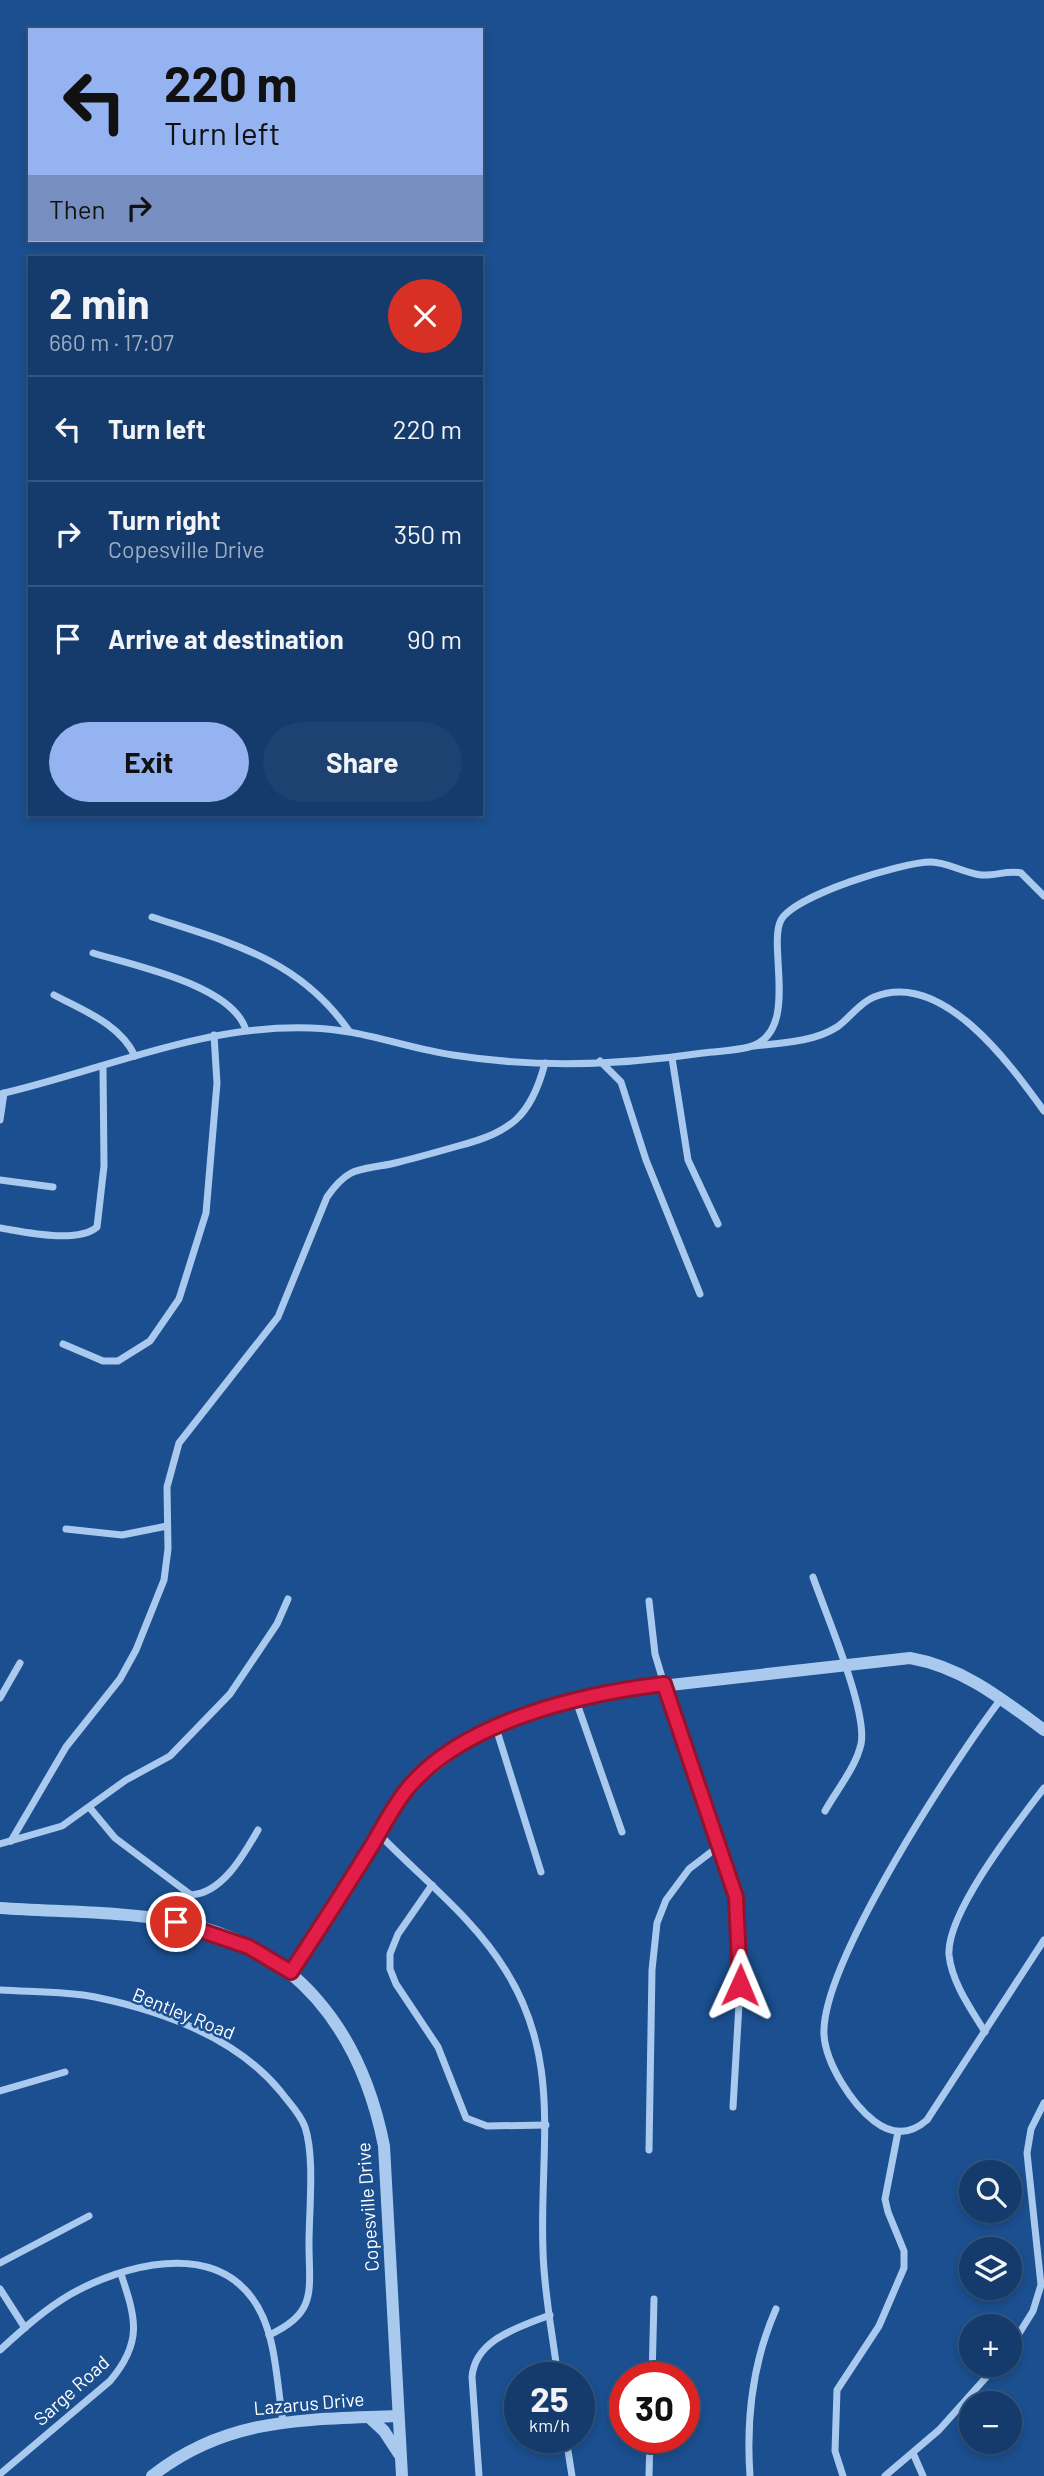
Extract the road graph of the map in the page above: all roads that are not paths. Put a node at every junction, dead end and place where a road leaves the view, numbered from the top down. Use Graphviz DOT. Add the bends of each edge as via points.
graph roads {
  1 [pos="1044,896"];
  2 [pos="152,917"];
  3 [pos="93,953"];
  4 [pos="54,995"];
  5 [pos="246,1030"];
  6 [pos="349,1031"];
  7 [pos="214,1035"];
  8 [pos="753,1046"];
  9 [pos="135,1056"];
  10 [pos="672,1058"];
  11 [pos="599,1060"];
  12 [pos="545,1063"];
  13 [pos="103,1067"];
  14 [pos="2,1094"];
  15 [pos="1044,1111"];
  16 [pos="0,1120"];
  17 [pos="0,1180"];
  18 [pos="53,1187"];
  19 [pos="718,1224"];
  20 [pos="0,1228"];
  21 [pos="700,1294"];
  22 [pos="63,1343"];
  23 [pos="167,1526"];
  24 [pos="66,1529"];
  25 [pos="813,1577"];
  26 [pos="288,1599"];
  27 [pos="649,1601"];
  28 [pos="20,1663"];
  29 [pos="844,1665"];
  30 [pos="664,1684"];
  31 [pos="0,1698"];
  32 [pos="575,1698"];
  33 [pos="1001,1699"];
  34 [pos="496,1728"];
  35 [pos="1044,1730"];
  36 [pos="1044,1788"];
  37 [pos="90,1808"];
  38 [pos="825,1811"];
  39 [pos="258,1830"];
  40 [pos="621,1832"];
  41 [pos="379,1834"];
  42 [pos="11,1841"];
  43 [pos="0,1844"];
  44 [pos="719,1846"];
  45 [pos="541,1872"];
  46 [pos="432,1885"];
  47 [pos="0,1908"];
  48 [pos="1044,1940"];
  49 [pos="291,1972"];
  50 [pos="0,1990"];
  51 [pos="985,2032"];
  52 [pos="65,2072"];
  53 [pos="0,2091"];
  54 [pos="1044,2103"];
  55 [pos="733,2107"];
  56 [pos="546,2125"];
  57 [pos="898,2132"];
  58 [pos="649,2150"];
  59 [pos="89,2216"];
  60 [pos="0,2263"];
  61 [pos="121,2274"];
  62 [pos="0,2289"];
  63 [pos="654,2299"];
  64 [pos="776,2309"];
  65 [pos="550,2315"];
  66 [pos="24,2328"];
  67 [pos="1022,2329"];
  68 [pos="269,2335"];
  69 [pos="0,2350"];
  70 [pos="556,2362"];
  71 [pos="652,2362"];
  72 [pos="987,2377"];
  73 [pos="397,2416"];
  74 [pos="369,2417"];
  75 [pos="283,2421"];
  76 [pos="568,2453"];
  77 [pos="650,2453"];
  78 [pos="913,2453"];
  79 [pos="401,2457"];
  80 [pos="0,2474"];
  81 [pos="152,2476"];
  82 [pos="402,2476"];
  83 [pos="479,2476"];
  84 [pos="572,2476"];
  85 [pos="649,2476"];
  86 [pos="750,2476"];
  87 [pos="843,2476"];
  88 [pos="885,2476"];
  89 [pos="923,2476"];
  1 -- 8 [label="street" via="1021,873 981,874 933,862 864,877 806,901 780,922 778,1003 772,1025"];
  2 -- 6 [label="street" via="234,944 287,969 328,1003"];
  3 -- 5 [label="street" via="179,979 209,994 238,1013"];
  4 -- 9 [label="street" via="112,1027"];
  5 -- 6 [label="street" via="303,1027"];
  5 -- 7 [label="street"];
  6 -- 12 [label="street" via="450,1055"];
  7 -- 9 [label="street"];
  7 -- 22 [label="street" via="217,1083 206,1213 183,1291 150,1341 118,1361 103,1361"];
  8 -- 10 [label="street"];
  8 -- 15 [label="street" via="822,1033 873,997 911,991 972,1026 1003,1055"];
  9 -- 13 [label="street"];
  10 -- 11 [label="street"];
  10 -- 19 [label="street" via="688,1160"];
  11 -- 12 [label="street"];
  11 -- 21 [label="street" via="621,1082 646,1160"];
  12 -- 23 [label="street" via="528,1108 499,1133 397,1163 362,1167 338,1180 278,1317 179,1443 167,1487"];
  13 -- 14 [label="street"];
  13 -- 20 [label="street" via="104,1166 97,1227 80,1234 52,1235"];
  14 -- 16 [label="street"];
  17 -- 18 [label="street"];
  23 -- 24 [label="street" via="122,1535"];
  23 -- 42 [label="street" via="164,1580 136,1650 120,1679 66,1746"];
  25 -- 29 [label="street"];
  26 -- 37 [label="street" via="277,1624 226,1700 170,1756 126,1780"];
  27 -- 30 [label="street" via="655,1654"];
  28 -- 31 [label="street"];
  29 -- 30 [label="street"];
  29 -- 33 [label="street" via="910,1658 937,1663"];
  29 -- 38 [label="street" via="860,1719 861,1745"];
  30 -- 32 [label="street"];
  30 -- 44 [label="street"];
  32 -- 34 [label="street"];
  32 -- 40 [label="street"];
  33 -- 35 [label="street"];
  33 -- 57 [label="street" via="929,1808 856,1932 830,1991 824,2033 828,2054 863,2110 878,2124"];
  34 -- 41 [label="street" via="458,1747 409,1786"];
  34 -- 45 [label="street"];
  36 -- 51 [label="street" via="993,1858 952,1931 951,1964 963,1996"];
  37 -- 39 [label="street" via="115,1838 191,1895 224,1878"];
  37 -- 42 [label="street" via="51,1831"];
  41 -- 46 [label="street"];
  41 -- 49 [label="street"];
  42 -- 43 [label="street"];
  44 -- 55 [label="street" via="736,1897 740,1943"];
  44 -- 58 [label="street" via="689,1869 666,1900 657,1923"];
  46 -- 56 [label="street" via="480,1936 515,1988 540,2056"];
  46 -- 56 [label="street" via="394,1944 389,1962 392,1977 438,2047 466,2118 486,2126"];
  47 -- 49 [label="street, Copesville Drive" via="176,1922 256,1950"];
  48 -- 51 [label="street"];
  49 -- 73 [label="street, Copesville Drive" via="337,2024 362,2072 379,2122 386,2168"];
  50 -- 68 [label="street, Bentley Road" via="96,1997 173,2021 243,2054 299,2115 306,2129 308,2160 308,2301 294,2322"];
  51 -- 57 [label="street" via="927,2120"];
  52 -- 53 [label="street"];
  54 -- 67 [label="street" via="1031,2129 1027,2153 1041,2285"];
  56 -- 65 [label="street" via="542,2241"];
  57 -- 87 [label="street" via="886,2204 904,2251 904,2268 879,2326 837,2390 835,2451"];
  59 -- 60 [label="street"];
  61 -- 66 [label="street" via="72,2293"];
  61 -- 68 [label="street" via="183,2263 220,2272 252,2297"];
  61 -- 80 [label="street, Sarge Road" via="135,2314 133,2343 124,2364"];
  62 -- 66 [label="street"];
  63 -- 71 [label="street"];
  64 -- 86 [label="street" via="757,2362"];
  65 -- 70 [label="street"];
  65 -- 83 [label="street" via="509,2331 475,2362 472,2377"];
  66 -- 69 [label="street"];
  68 -- 75 [label="street"];
  72 -- 78 [label="street"];
  73 -- 74 [label="street, Lazarus Drive"];
  73 -- 79 [label="street, Copesville Drive"];
  74 -- 75 [label="street, Lazarus Drive"];
  74 -- 79 [label="street"];
  75 -- 81 [label="street, Lazarus Drive" via="247,2427 203,2443"];
  76 -- 84 [label="street"];
  77 -- 85 [label="street"];
  78 -- 88 [label="street"];
  78 -- 89 [label="street"];
  79 -- 82 [label="street, Copesville Drive"];
}
